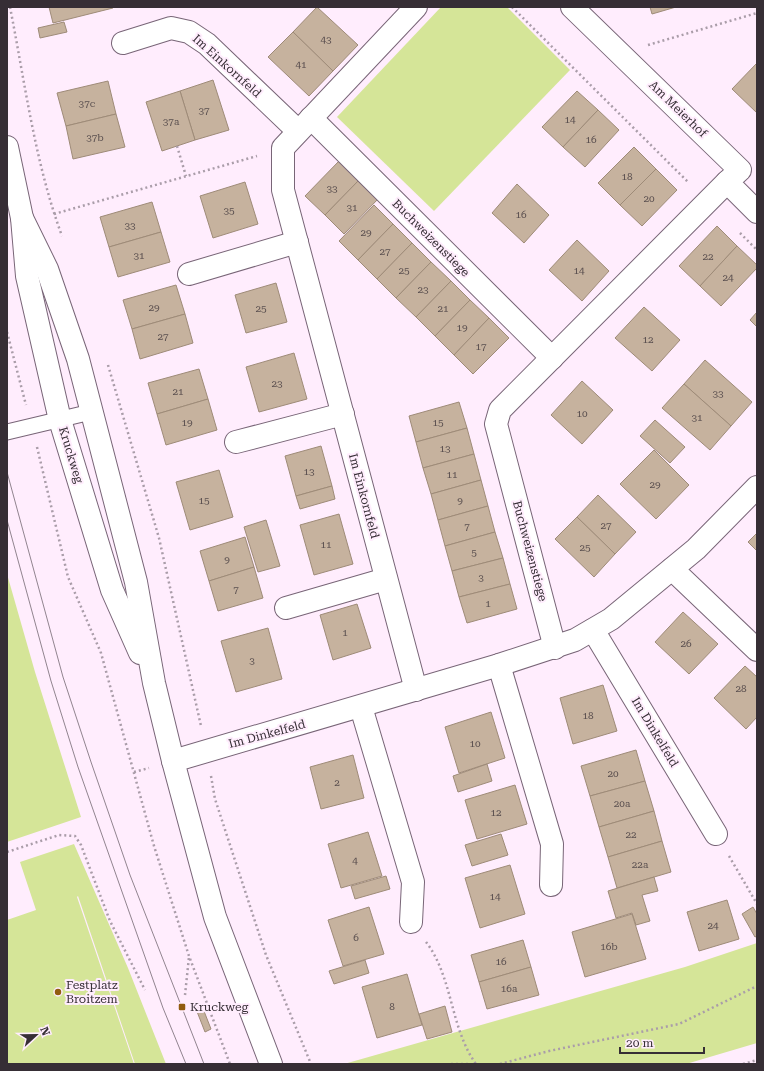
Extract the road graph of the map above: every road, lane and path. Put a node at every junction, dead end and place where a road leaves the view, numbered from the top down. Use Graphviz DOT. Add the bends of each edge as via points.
graph roads {
  1 [pos="416,7"];
  2 [pos="512,7"];
  3 [pos="572,7"];
  4 [pos="757,13"];
  5 [pos="122,43"];
  6 [pos="627,60"];
  7 [pos="305,125"];
  8 [pos="177,146"];
  9 [pos="7,147"];
  10 [pos="283,148"];
  11 [pos="186,176"];
  12 [pos="727,182"];
  13 [pos="708,202"];
  14 [pos="757,212"];
  15 [pos="54,214"];
  16 [pos="22,218"];
  17 [pos="297,242"];
  18 [pos="757,250"];
  19 [pos="189,274"];
  20 [pos="7,332"];
  21 [pos="552,358"];
  22 [pos="91,412"];
  23 [pos="343,414"];
  24 [pos="60,420"];
  25 [pos="32,426"];
  26 [pos="7,432"];
  27 [pos="236,442"];
  28 [pos="757,486"];
  29 [pos="672,569"];
  30 [pos="386,579"];
  31 [pos="286,608"];
  32 [pos="594,630"];
  33 [pos="555,648"];
  34 [pos="757,650"];
  35 [pos="499,665"];
  36 [pos="154,683"];
  37 [pos="416,690"];
  38 [pos="361,706"];
  39 [pos="173,761"];
  40 [pos="716,834"];
  41 [pos="7,852"];
  42 [pos="551,885"];
  43 [pos="757,904"];
  44 [pos="411,922"];
  45 [pos="189,956"];
  46 [pos="757,986"];
  47 [pos="145,990"];
  48 [pos="185,995"];
  49 [pos="757,1060"];
  50 [pos="230,1064"];
  51 [pos="271,1064"];
  52 [pos="451,1064"];
  53 [pos="470,1064"];
  54 [pos="476,1064"];
  55 [pos="500,1064"];
  56 [pos="743,1064"];
  1 -- 7 [label="street"];
  2 -- 13 [label="path"];
  3 -- 6 [label="street, Am Meierhof"];
  4 -- 6 [label="path" via="639,47"];
  5 -- 7 [label="street, Im Einkornfeld" via="170,28 189,32"];
  6 -- 12 [label="street, Am Meierhof" via="740,170"];
  7 -- 10 [label="street"];
  7 -- 21 [label="street, Buchweizenstiege"];
  8 -- 11 [label="path"];
  9 -- 16 [label="street, Kruckweg"];
  10 -- 11 [label="path"];
  10 -- 17 [label="street, Im Einkornfeld" via="283,190"];
  11 -- 15 [label="path"];
  12 -- 13 [label="street, Buchweizenstiege"];
  12 -- 14 [label="street"];
  13 -- 18 [label="path"];
  13 -- 21 [label="street, Buchweizenstiege"];
  16 -- 22 [label="street, Kruckweg" via="47,270 78,359"];
  16 -- 24 [label="street, Kruckweg" via="27,276"];
  17 -- 19 [label="street"];
  17 -- 23 [label="street, Im Einkornfeld"];
  20 -- 25 [label="path"];
  21 -- 33 [label="street, Buchweizenstiege" via="500,410 496,424"];
  22 -- 24 [label="lane"];
  22 -- 36 [label="street, Kruckweg" via="136,582"];
  23 -- 27 [label="street"];
  23 -- 30 [label="street, Im Einkornfeld"];
  24 -- 25 [label="lane"];
  24 -- 36 [label="street, Kruckweg" via="112,590"];
  25 -- 26 [label="lane"];
  25 -- 45 [label="path" via="68,577 101,652 154,846"];
  28 -- 29 [label="street, Im Dinkelfeld" via="696,549"];
  29 -- 32 [label="street, Im Dinkelfeld"];
  29 -- 34 [label="street"];
  30 -- 31 [label="street"];
  30 -- 37 [label="street, Im Einkornfeld"];
  32 -- 33 [label="street, Im Dinkelfeld"];
  32 -- 40 [label="street, Im Dinkelfeld"];
  33 -- 35 [label="street, Im Dinkelfeld"];
  35 -- 37 [label="street, Im Dinkelfeld"];
  35 -- 42 [label="street" via="552,844"];
  36 -- 39 [label="street, Kruckweg"];
  37 -- 38 [label="street, Im Dinkelfeld"];
  38 -- 39 [label="street, Im Dinkelfeld"];
  38 -- 44 [label="street" via="413,882"];
  39 -- 51 [label="street, Kruckweg" via="216,917"];
  40 -- 43 [label="path"];
  41 -- 47 [label="path" via="59,835 76,836 110,921"];
  44 -- 54 [label="path" via="436,955 466,1050"];
  45 -- 48 [label="path"];
  45 -- 50 [label="path"];
  46 -- 55 [label="path" via="679,1024 549,1051"];
  49 -- 56 [label="path"];
  52 -- 53 [label="path"];
}
